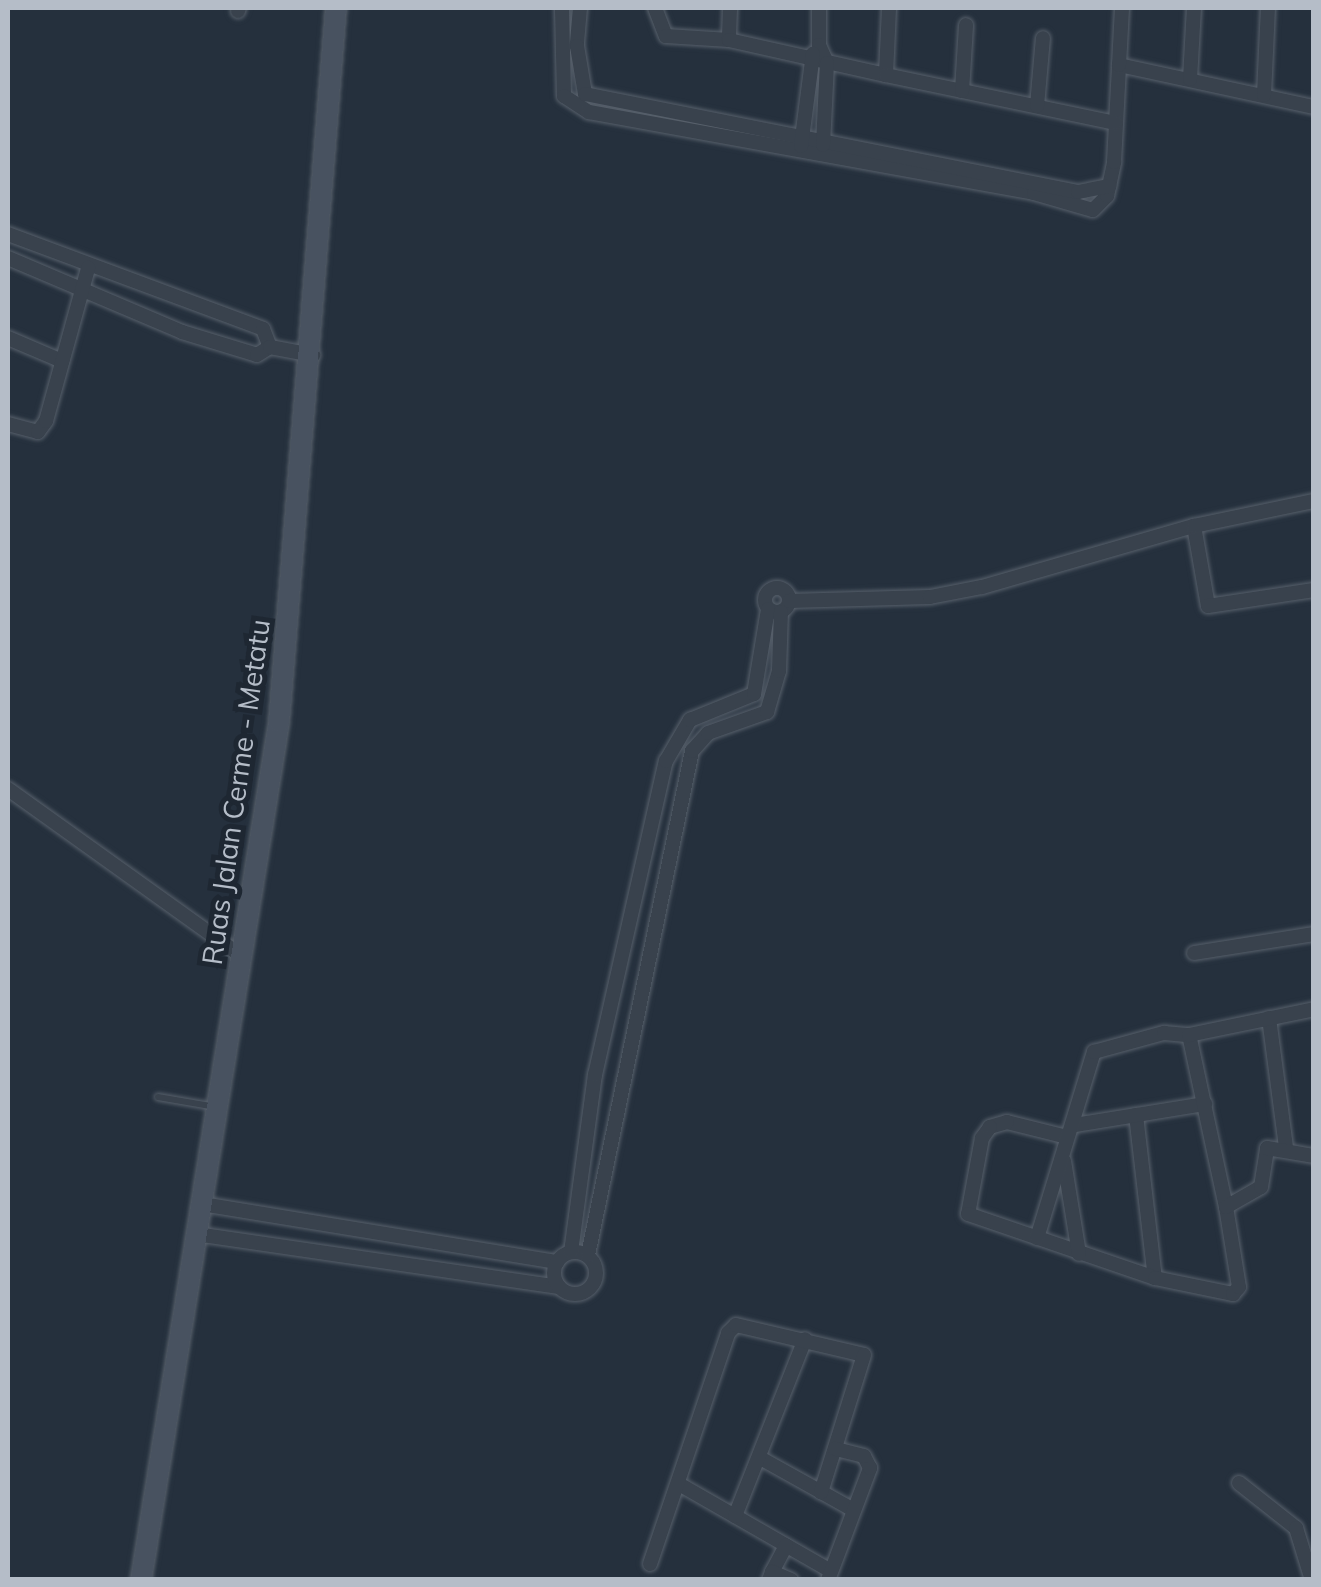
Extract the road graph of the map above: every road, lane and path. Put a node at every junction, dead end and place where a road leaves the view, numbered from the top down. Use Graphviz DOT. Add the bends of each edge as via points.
graph roads {
  1 [pos="336,8"];
  2 [pos="562,8"];
  3 [pos="580,8"];
  4 [pos="655,8"];
  5 [pos="730,8"];
  6 [pos="819,8"];
  7 [pos="889,8"];
  8 [pos="1122,8"];
  9 [pos="1194,8"];
  10 [pos="1268,8"];
  11 [pos="966,26"];
  12 [pos="1043,38"];
  13 [pos="729,40"];
  14 [pos="814,51"];
  15 [pos="827,63"];
  16 [pos="1119,65"];
  17 [pos="886,74"];
  18 [pos="1190,79"];
  19 [pos="962,90"];
  20 [pos="1264,95"];
  21 [pos="578,98"];
  22 [pos="1036,106"];
  23 [pos="1314,107"];
  24 [pos="1115,123"];
  25 [pos="802,144"];
  26 [pos="822,147"];
  27 [pos="8,234"];
  28 [pos="8,258"];
  29 [pos="88,268"];
  30 [pos="82,290"];
  31 [pos="188,304"];
  32 [pos="182,332"];
  33 [pos="8,338"];
  34 [pos="270,347"];
  35 [pos="313,355"];
  36 [pos="62,361"];
  37 [pos="8,424"];
  38 [pos="1314,501"];
  39 [pos="1194,526"];
  40 [pos="1314,590"];
  41 [pos="779,607"];
  42 [pos="8,789"];
  43 [pos="1314,934"];
  44 [pos="1194,953"];
  45 [pos="240,956"];
  46 [pos="1314,1009"];
  47 [pos="1269,1018"];
  48 [pos="607,1034"];
  49 [pos="1189,1035"];
  50 [pos="632,1039"];
  51 [pos="158,1097"];
  52 [pos="1206,1104"];
  53 [pos="217,1108"];
  54 [pos="1136,1115"];
  55 [pos="1071,1131"];
  56 [pos="1286,1147"];
  57 [pos="1314,1156"];
  58 [pos="1063,1157"];
  59 [pos="202,1204"];
  60 [pos="1226,1208"];
  61 [pos="394,1233"];
  62 [pos="196,1234"];
  63 [pos="1038,1238"];
  64 [pos="571,1252"];
  65 [pos="1079,1254"];
  66 [pos="588,1256"];
  67 [pos="392,1260"];
  68 [pos="557,1262"];
  69 [pos="1154,1278"];
  70 [pos="559,1287"];
  71 [pos="806,1339"];
  72 [pos="835,1449"];
  73 [pos="762,1459"];
  74 [pos="1239,1483"];
  75 [pos="678,1484"];
  76 [pos="821,1492"];
  77 [pos="852,1509"];
  78 [pos="735,1516"];
  79 [pos="786,1546"];
  80 [pos="650,1564"];
  81 [pos="829,1575"];
  82 [pos="771,1576"];
  83 [pos="141,1580"];
  84 [pos="791,1580"];
  85 [pos="1312,1580"];
  1 -- 35 [label="main road, Ruas Jalan Cerme - Metatu"];
  2 -- 21 [label="street" via="562,85"];
  3 -- 21 [label="street"];
  4 -- 13 [label="street" via="666,36"];
  5 -- 13 [label="street"];
  6 -- 14 [label="street"];
  7 -- 17 [label="street"];
  8 -- 16 [label="street"];
  9 -- 18 [label="street"];
  10 -- 20 [label="street"];
  11 -- 19 [label="street"];
  12 -- 22 [label="street"];
  13 -- 14 [label="street"];
  14 -- 15 [label="street"];
  14 -- 25 [label="street"];
  15 -- 17 [label="street"];
  15 -- 26 [label="street"];
  16 -- 18 [label="street"];
  16 -- 24 [label="street"];
  17 -- 19 [label="street"];
  18 -- 20 [label="street"];
  19 -- 22 [label="street"];
  20 -- 23 [label="street"];
  21 -- 25 [label="street" via="589,112"];
  22 -- 24 [label="street"];
  24 -- 26 [label="street" via="1109,186 1093,210"];
  25 -- 26 [label="street"];
  27 -- 29 [label="street"];
  28 -- 30 [label="street"];
  29 -- 30 [label="street"];
  29 -- 31 [label="street"];
  30 -- 32 [label="street"];
  30 -- 36 [label="street"];
  31 -- 32 [label="street"];
  31 -- 34 [label="street" via="263,329"];
  32 -- 34 [label="street" via="257,355"];
  33 -- 36 [label="street"];
  34 -- 35 [label="street"];
  35 -- 45 [label="main road, Ruas Jalan Cerme - Metatu" via="279,722"];
  36 -- 37 [label="street" via="38,432"];
  38 -- 39 [label="street"];
  39 -- 40 [label="street" via="1208,606"];
  39 -- 41 [label="street" via="930,597"];
  41 -- 48 [label="street" via="754,694 690,720 666,761"];
  41 -- 50 [label="street" via="779,670 767,712 708,733 692,751"];
  42 -- 45 [label="street"];
  43 -- 44 [label="street"];
  45 -- 53 [label="main road, Ruas Jalan Cerme - Metatu"];
  46 -- 47 [label="street"];
  47 -- 49 [label="street"];
  47 -- 56 [label="street"];
  48 -- 50 [label="street"];
  48 -- 64 [label="street"];
  49 -- 52 [label="street"];
  49 -- 55 [label="street" via="1164,1033 1101,1046 1089,1062"];
  50 -- 66 [label="street"];
  51 -- 53 [label="lane"];
  52 -- 54 [label="street"];
  52 -- 60 [label="street"];
  53 -- 59 [label="main road, Ruas Jalan Cerme - Metatu"];
  54 -- 55 [label="street"];
  54 -- 69 [label="street"];
  55 -- 58 [label="street"];
  55 -- 63 [label="street" via="1007,1122 982,1138 968,1214"];
  56 -- 57 [label="street"];
  56 -- 60 [label="street" via="1267,1148 1261,1186"];
  58 -- 63 [label="street"];
  58 -- 65 [label="street"];
  59 -- 61 [label="street"];
  59 -- 62 [label="main road, Ruas Jalan Cerme - Metatu"];
  60 -- 69 [label="street" via="1234,1294"];
  61 -- 67 [label="street"];
  61 -- 68 [label="street"];
  62 -- 67 [label="street"];
  62 -- 83 [label="main road, Ruas Jalan Cerme - Metatu"];
  63 -- 65 [label="street"];
  64 -- 66 [label="street"];
  64 -- 68 [label="street"];
  65 -- 69 [label="street"];
  66 -- 70 [label="street" via="596,1270 591,1287 575,1294"];
  67 -- 70 [label="street"];
  68 -- 70 [label="street"];
  71 -- 72 [label="street" via="865,1358"];
  71 -- 73 [label="street"];
  71 -- 75 [label="street" via="741,1323 732,1327"];
  72 -- 76 [label="street"];
  72 -- 77 [label="street" via="870,1461"];
  73 -- 76 [label="street"];
  73 -- 78 [label="street"];
  74 -- 85 [label="street" via="1296,1528"];
  75 -- 78 [label="street"];
  75 -- 80 [label="street"];
  76 -- 77 [label="street"];
  77 -- 81 [label="street"];
  78 -- 79 [label="street"];
  79 -- 81 [label="street"];
  79 -- 82 [label="street"];
  82 -- 84 [label="street"];
}
